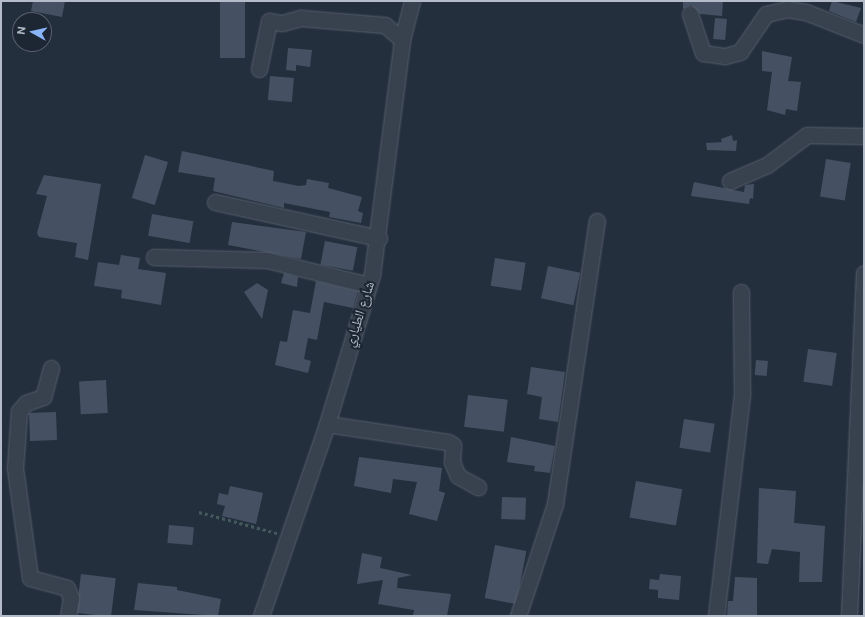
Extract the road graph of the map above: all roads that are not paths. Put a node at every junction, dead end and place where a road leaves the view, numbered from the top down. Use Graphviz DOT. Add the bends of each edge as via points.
graph roads {
  1 [pos="412,1"];
  2 [pos="690,14"];
  3 [pos="864,35"];
  4 [pos="402,40"];
  5 [pos="259,69"];
  6 [pos="864,136"];
  7 [pos="730,181"];
  8 [pos="215,202"];
  9 [pos="597,221"];
  10 [pos="379,238"];
  11 [pos="154,257"];
  12 [pos="864,273"];
  13 [pos="864,276"];
  14 [pos="369,285"];
  15 [pos="741,292"];
  16 [pos="51,368"];
  17 [pos="327,424"];
  18 [pos="860,471"];
  19 [pos="478,487"];
  20 [pos="68,616"];
  21 [pos="261,616"];
  22 [pos="518,616"];
  23 [pos="716,616"];
  24 [pos="848,616"];
  1 -- 4 [label="street, شارع الطياري"];
  2 -- 3 [label="street" via="703,53 725,56 740,52 766,14 787,9 806,12"];
  4 -- 5 [label="street" via="385,25 301,18 282,23 269,21"];
  4 -- 10 [label="street, شارع الطياري"];
  6 -- 7 [label="street" via="807,135 767,164"];
  8 -- 10 [label="street"];
  9 -- 22 [label="street" via="555,504"];
  10 -- 14 [label="street, شارع الطياري"];
  11 -- 14 [label="street" via="267,260"];
  12 -- 13 [label="street"];
  13 -- 18 [label="street"];
  14 -- 17 [label="street, شارع الطياري"];
  15 -- 23 [label="street" via="742,393"];
  16 -- 20 [label="street" via="43,397 26,404 19,411 15,468 30,578 67,588 71,598"];
  17 -- 19 [label="street" via="448,442 453,445 452,462 458,476"];
  17 -- 21 [label="street, شارع الطياري"];
  18 -- 24 [label="street"];
}
